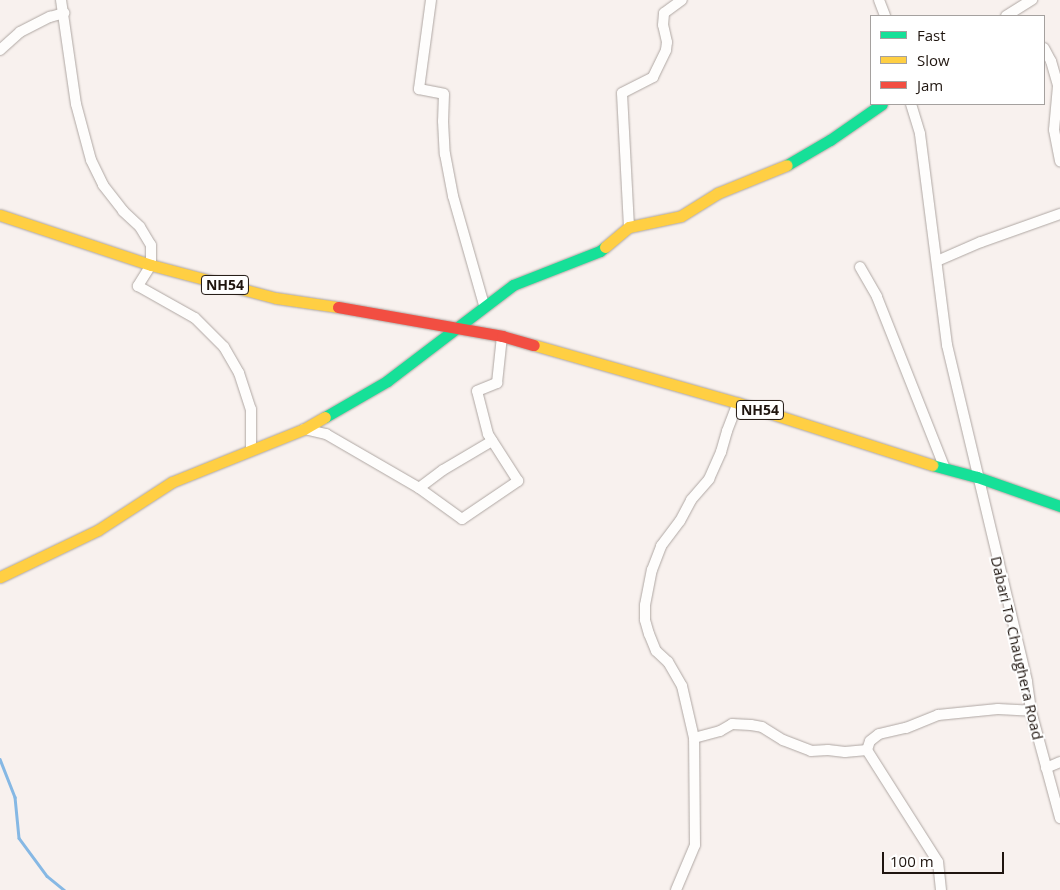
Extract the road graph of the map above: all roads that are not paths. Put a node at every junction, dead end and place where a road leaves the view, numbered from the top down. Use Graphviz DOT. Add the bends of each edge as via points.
graph roads {
  1 [pos="61,0"];
  2 [pos="431,0"];
  3 [pos="682,0"];
  4 [pos="879,0"];
  5 [pos="1032,0"];
  6 [pos="1024,7"];
  7 [pos="64,13"];
  8 [pos="885,15"];
  9 [pos="1008,15"];
  10 [pos="1028,15"];
  11 [pos="0,50"];
  12 [pos="1045,50"];
  13 [pos="881,105"];
  14 [pos="911,105"];
  15 [pos="1060,161"];
  16 [pos="1060,214"];
  17 [pos="0,215"];
  18 [pos="630,227"];
  19 [pos="938,260"];
  20 [pos="151,265"];
  21 [pos="860,267"];
  22 [pos="485,308"];
  23 [pos="456,327"];
  24 [pos="502,336"];
  25 [pos="738,403"];
  26 [pos="304,428"];
  27 [pos="492,441"];
  28 [pos="251,450"];
  29 [pos="945,469"];
  30 [pos="977,477"];
  31 [pos="419,488"];
  32 [pos="1060,506"];
  33 [pos="0,576"];
  34 [pos="1031,711"];
  35 [pos="694,738"];
  36 [pos="867,750"];
  37 [pos="1060,762"];
  38 [pos="1046,768"];
  39 [pos="1060,818"];
  40 [pos="676,890"];
  41 [pos="941,890"];
  1 -- 7 [label="street"];
  2 -- 22 [label="street" via="419,89 444,94 445,154 453,196"];
  3 -- 18 [label="street" via="664,13 662,25 666,50 653,77 622,92"];
  4 -- 8 [label="street"];
  5 -- 6 [label="street"];
  6 -- 9 [label="street"];
  6 -- 10 [label="street"];
  7 -- 11 [label="street" via="20,32"];
  7 -- 20 [label="street" via="76,104 91,160 103,185 123,212 140,227 151,245"];
  12 -- 15 [label="street" via="1052,61 1058,86 1054,130"];
  13 -- 18 [label="main road" via="780,169 718,193 680,216"];
  14 -- 19 [label="street, Dabari To Chaughera Road" via="920,134"];
  16 -- 19 [label="street"];
  17 -- 20 [label="main road, NH54"];
  18 -- 22 [label="main road" via="600,251 513,285"];
  19 -- 30 [label="street, Dabari To Chaughera Road" via="947,345"];
  20 -- 23 [label="main road, NH54" via="276,298"];
  20 -- 28 [label="street" via="138,286 195,318 224,347 239,373 251,409"];
  21 -- 29 [label="street" via="877,297"];
  22 -- 23 [label="main road"];
  23 -- 24 [label="main road, NH54"];
  23 -- 26 [label="main road" via="387,381"];
  24 -- 25 [label="main road, NH54"];
  24 -- 27 [label="street" via="497,383 476,391"];
  25 -- 29 [label="main road, NH54"];
  25 -- 35 [label="street" via="722,452 709,479 661,546 645,605 645,620 656,651 668,662 682,686"];
  26 -- 28 [label="main road"];
  26 -- 31 [label="street" via="326,434"];
  27 -- 31 [label="street"];
  27 -- 31 [label="street" via="518,482 462,519"];
  28 -- 33 [label="main road" via="172,482 98,530"];
  29 -- 30 [label="main road, NH54"];
  30 -- 32 [label="main road, NH54"];
  30 -- 34 [label="street, Dabari To Chaughera Road" via="1027,682"];
  34 -- 36 [label="street" via="998,709 938,715 906,728 879,734"];
  34 -- 38 [label="street, Dabari To Chaughera Road"];
  35 -- 36 [label="street" via="732,724 751,725 811,751"];
  35 -- 40 [label="street" via="696,845"];
  36 -- 41 [label="street" via="938,862"];
  37 -- 38 [label="street"];
  38 -- 39 [label="street, Dabari To Chaughera Road"];
}
